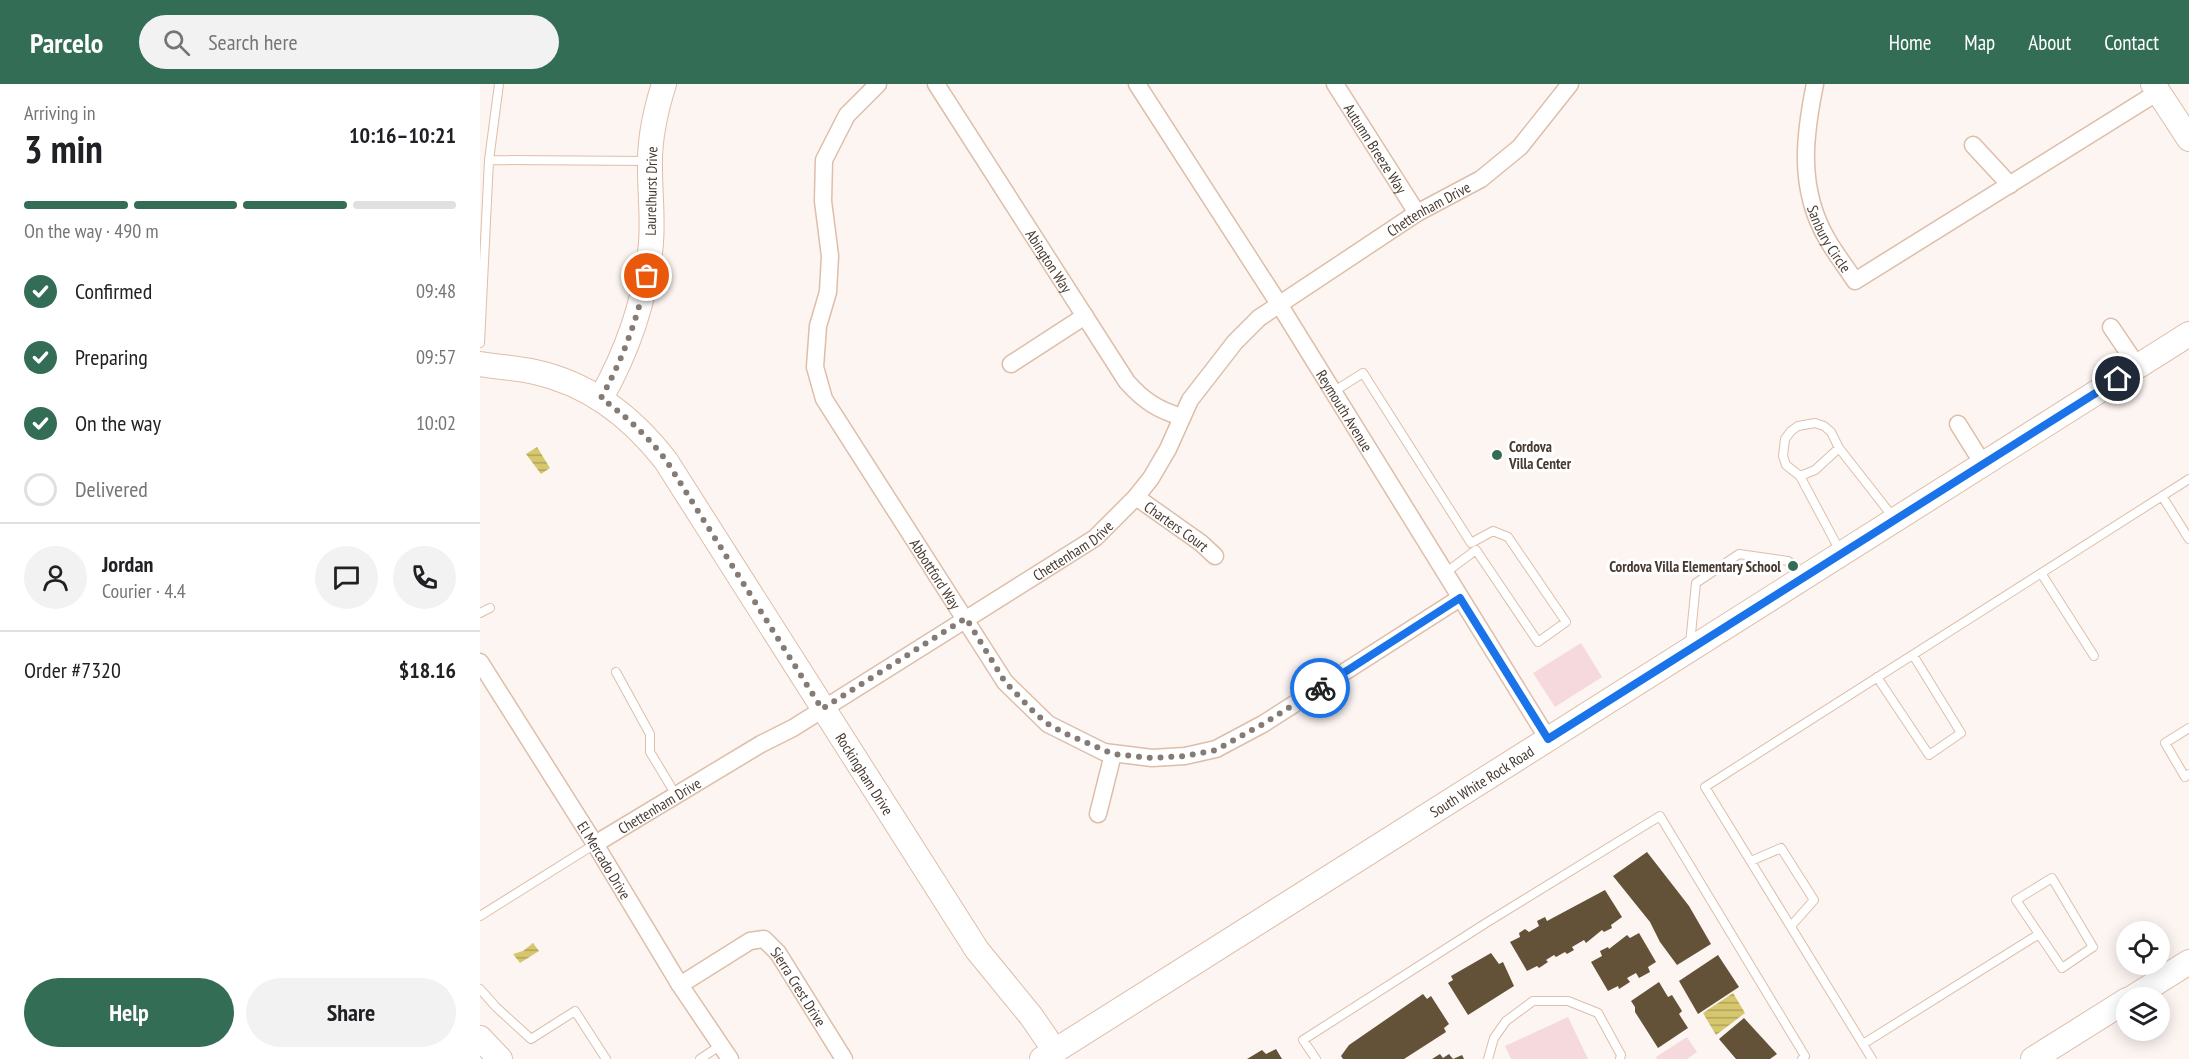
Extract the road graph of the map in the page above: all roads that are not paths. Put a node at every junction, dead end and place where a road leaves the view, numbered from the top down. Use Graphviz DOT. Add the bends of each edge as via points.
graph roads {
  1 [pos="499,84"];
  2 [pos="664,84"];
  3 [pos="878,84"];
  4 [pos="936,84"];
  5 [pos="1137,84"];
  6 [pos="1335,84"];
  7 [pos="1570,84"];
  8 [pos="1815,84"];
  9 [pos="2155,88"];
  10 [pos="2189,139"];
  11 [pos="1972,146"];
  12 [pos="489,160"];
  13 [pos="650,160"];
  14 [pos="2010,185"];
  15 [pos="1417,213"];
  16 [pos="1279,304"];
  17 [pos="1084,316"];
  18 [pos="2111,327"];
  19 [pos="2189,334"];
  20 [pos="480,343"];
  21 [pos="480,364"];
  22 [pos="1011,364"];
  23 [pos="2138,367"];
  24 [pos="1333,392"];
  25 [pos="601,398"];
  26 [pos="1182,417"];
  27 [pos="1958,424"];
  28 [pos="1839,448"];
  29 [pos="1983,464"];
  30 [pos="1800,477"];
  31 [pos="2189,479"];
  32 [pos="2162,496"];
  33 [pos="1136,497"];
  34 [pos="1895,520"];
  35 [pos="2189,539"];
  36 [pos="1474,546"];
  37 [pos="1841,554"];
  38 [pos="1215,556"];
  39 [pos="1445,573"];
  40 [pos="2041,573"];
  41 [pos="1806,576"];
  42 [pos="1460,598"];
  43 [pos="490,608"];
  44 [pos="480,613"];
  45 [pos="966,618"];
  46 [pos="1690,650"];
  47 [pos="1913,655"];
  48 [pos="2094,656"];
  49 [pos="482,669"];
  50 [pos="616,672"];
  51 [pos="1877,677"];
  52 [pos="822,709"];
  53 [pos="2189,728"];
  54 [pos="1548,739"];
  55 [pos="1113,754"];
  56 [pos="2189,774"];
  57 [pos="676,795"];
  58 [pos="1098,814"];
  59 [pos="595,844"];
  60 [pos="1751,861"];
  61 [pos="480,915"];
  62 [pos="1791,926"];
  63 [pos="2039,934"];
  64 [pos="2189,962"];
  65 [pos="680,985"];
  66 [pos="2149,987"];
  67 [pos="480,989"];
  68 [pos="2116,1007"];
  69 [pos="480,1038"];
  70 [pos="1863,1044"];
  71 [pos="726,1052"];
  72 [pos="1048,1055"];
  73 [pos="500,1059"];
  74 [pos="606,1059"];
  75 [pos="700,1059"];
  76 [pos="844,1059"];
  77 [pos="1316,1059"];
  78 [pos="1488,1059"];
  79 [pos="1620,1059"];
  80 [pos="1802,1059"];
  81 [pos="1872,1059"];
  82 [pos="2033,1059"];
  1 -- 12 [label="lane"];
  2 -- 13 [label="street, Laurelhurst Drive"];
  3 -- 45 [label="street, Abbottford Way" via="847,115 824,160 823,201 830,256 815,367 824,399"];
  4 -- 17 [label="street, Abington Way"];
  5 -- 16 [label="street, Reymouth Avenue"];
  6 -- 15 [label="street, Autumn Breeze Way"];
  7 -- 15 [label="street, Chettenham Drive" via="1520,147 1481,180"];
  8 -- 14 [label="street, Sanbury Circle" via="1805,143 1809,192 1826,238 1855,281"];
  9 -- 10 [label="street"];
  9 -- 14 [label="street, Sanbury Circle"];
  11 -- 14 [label="street"];
  12 -- 13 [label="lane"];
  12 -- 20 [label="lane"];
  13 -- 25 [label="street, Laurelhurst Drive" via="651,242 647,276 627,345"];
  15 -- 16 [label="street, Chettenham Drive"];
  16 -- 24 [label="street, Reymouth Avenue"];
  16 -- 26 [label="street, Chettenham Drive" via="1235,342 1190,400"];
  17 -- 22 [label="street"];
  17 -- 26 [label="street, Abington Way" via="1137,393 1162,411"];
  18 -- 23 [label="street"];
  19 -- 23 [label="street, South White Rock Road"];
  21 -- 25 [label="street, Rockingham Drive" via="547,375"];
  23 -- 29 [label="street, South White Rock Road"];
  24 -- 36 [label="lane" via="1363,374"];
  24 -- 39 [label="street, Reymouth Avenue"];
  25 -- 52 [label="street, Rockingham Drive" via="626,416 666,460"];
  26 -- 33 [label="street, Chettenham Drive" via="1168,449"];
  27 -- 29 [label="street"];
  28 -- 30 [label="lane" via="1815,470"];
  28 -- 30 [label="lane" via="1831,432 1815,423 1791,431 1783,456 1786,465"];
  28 -- 34 [label="lane"];
  29 -- 34 [label="street, South White Rock Road"];
  30 -- 37 [label="lane"];
  31 -- 32 [label="lane"];
  32 -- 35 [label="lane"];
  32 -- 40 [label="lane"];
  33 -- 38 [label="street, Charters Court"];
  33 -- 45 [label="street, Chettenham Drive" via="1095,538"];
  34 -- 37 [label="street, South White Rock Road"];
  36 -- 36 [label="lane" via="1538,642 1566,622 1508,537 1493,531"];
  36 -- 39 [label="lane"];
  37 -- 41 [label="street, South White Rock Road"];
  39 -- 42 [label="street, Reymouth Avenue"];
  40 -- 47 [label="lane"];
  40 -- 48 [label="lane"];
  41 -- 46 [label="street, South White Rock Road"];
  41 -- 46 [label="lane" via="1788,561 1739,554 1696,583"];
  42 -- 54 [label="street, Reymouth Avenue"];
  42 -- 55 [label="street, Abbottford Way" via="1216,750 1152,758"];
  43 -- 44 [label="lane"];
  45 -- 52 [label="street, Chettenham Drive"];
  45 -- 55 [label="street, Abbottford Way" via="1005,682 1035,713 1064,733"];
  46 -- 54 [label="street, South White Rock Road"];
  47 -- 51 [label="lane"];
  47 -- 51 [label="lane" via="1961,733 1929,755"];
  49 -- 59 [label="street, El Mercado Drive"];
  50 -- 57 [label="lane" via="650,734 650,752"];
  51 -- 60 [label="lane" via="1705,786"];
  52 -- 57 [label="street, Chettenham Drive"];
  52 -- 72 [label="street, Rockingham Drive" via="977,950 1031,1016"];
  53 -- 56 [label="lane" via="2165,743 2185,777"];
  54 -- 72 [label="street, South White Rock Road"];
  55 -- 58 [label="street"];
  57 -- 59 [label="street, Chettenham Drive"];
  59 -- 61 [label="lane, Chettenham Drive"];
  59 -- 65 [label="street, El Mercado Drive"];
  60 -- 62 [label="lane"];
  60 -- 62 [label="lane" via="1781,848 1814,900"];
  62 -- 70 [label="lane"];
  63 -- 63 [label="lane" via="2062,968 2093,947 2052,878 2016,900"];
  63 -- 70 [label="lane"];
  64 -- 66 [label="street"];
  65 -- 71 [label="street, El Mercado Drive"];
  65 -- 76 [label="street, Sierra Crest Drive" via="750,941 764,939 778,953"];
  67 -- 74 [label="lane" via="531,1039 576,1011"];
  68 -- 82 [label="street"];
  69 -- 73 [label="street"];
  70 -- 81 [label="lane"];
  71 -- 75 [label="lane"];
  77 -- 80 [label="lane" via="1303,1040 1660,816 1805,1056"];
  78 -- 79 [label="lane" via="1494,1038 1506,1021 1533,1002 1568,1001 1598,1014"];
}
